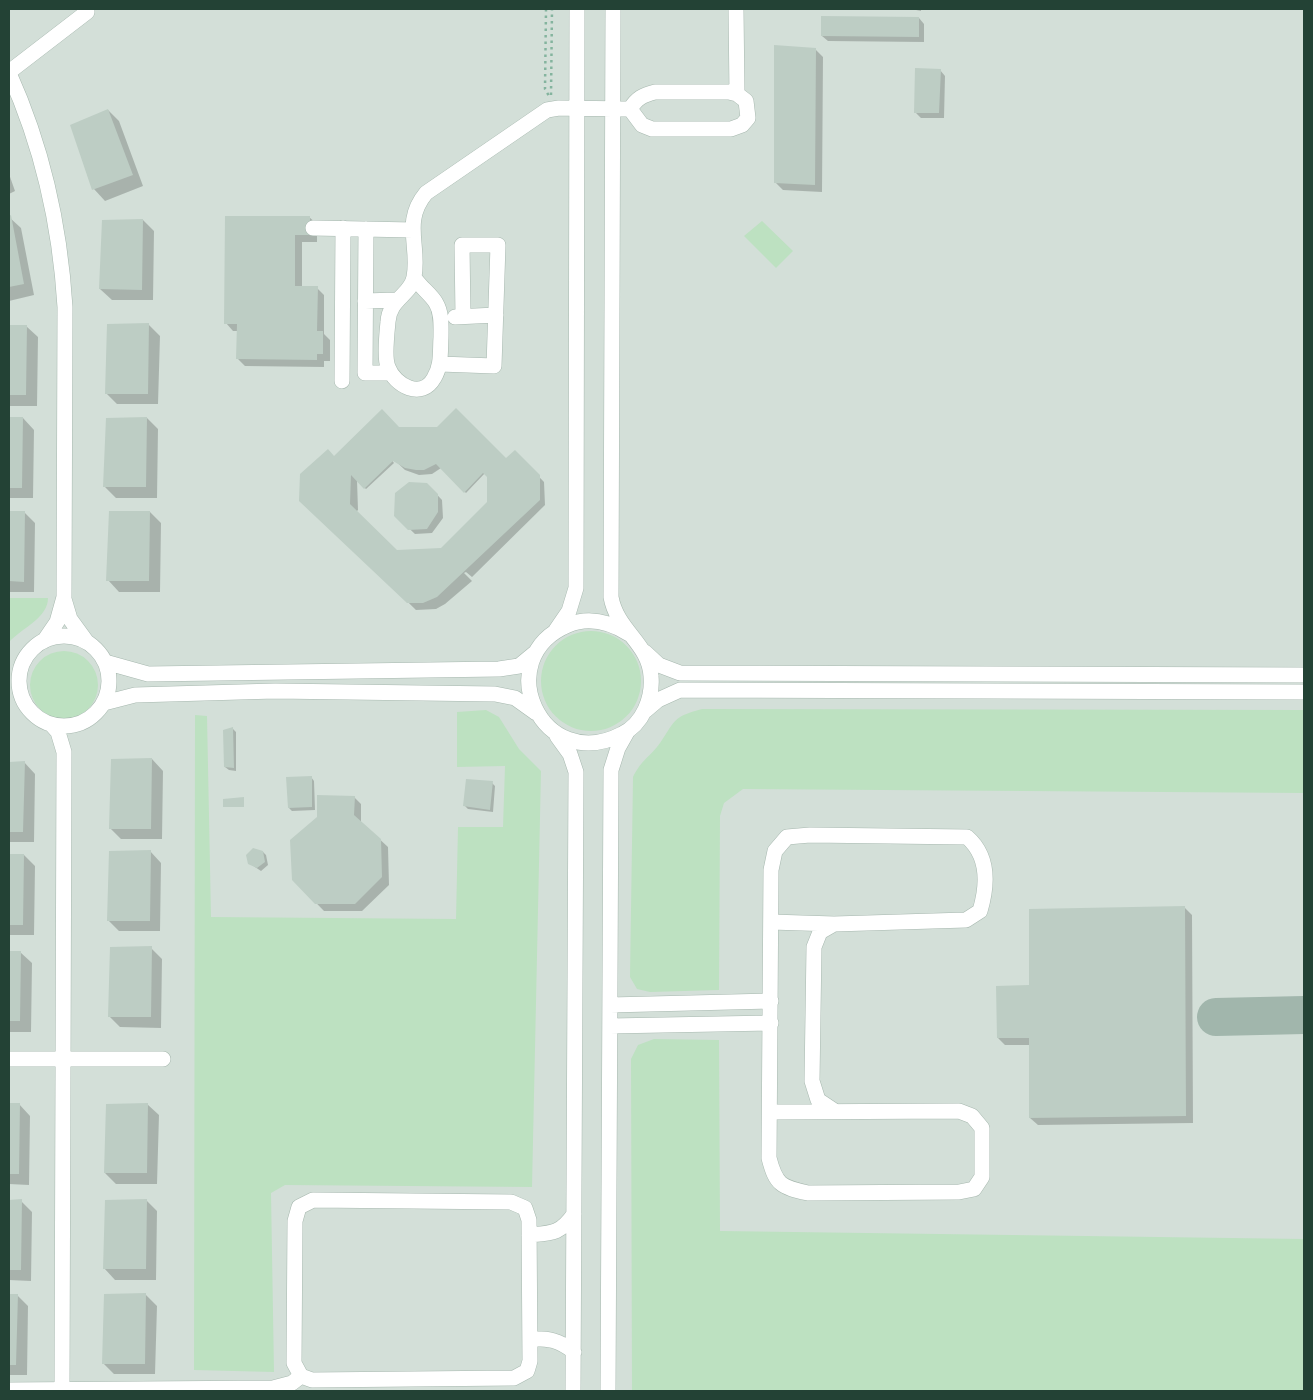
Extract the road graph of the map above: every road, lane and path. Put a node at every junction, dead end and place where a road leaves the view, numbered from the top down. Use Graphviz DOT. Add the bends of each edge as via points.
graph roads {
  1 [pos="546,9"];
  2 [pos="552,9"];
  3 [pos="577,9"];
  4 [pos="613,9"];
  5 [pos="736,9"];
  6 [pos="87,12"];
  7 [pos="9,72"];
  8 [pos="737,94"];
  9 [pos="577,108"];
  10 [pos="612,109"];
  11 [pos="630,109"];
  12 [pos="313,228"];
  13 [pos="343,228"];
  14 [pos="366,229"];
  15 [pos="413,230"];
  16 [pos="414,277"];
  17 [pos="396,300"];
  18 [pos="365,301"];
  19 [pos="496,315"];
  20 [pos="464,316"];
  21 [pos="441,318"];
  22 [pos="440,364"];
  23 [pos="391,373"];
  24 [pos="342,381"];
  25 [pos="64,597"];
  26 [pos="629,634"];
  27 [pos="547,638"];
  28 [pos="44,641"];
  29 [pos="86,641"];
  30 [pos="640,646"];
  31 [pos="537,651"];
  32 [pos="24,661"];
  33 [pos="105,662"];
  34 [pos="9,669"];
  35 [pos="1304,675"];
  36 [pos="1304,692"];
  37 [pos="9,700"];
  38 [pos="104,703"];
  39 [pos="27,706"];
  40 [pos="538,715"];
  41 [pos="638,720"];
  42 [pos="81,723"];
  43 [pos="51,724"];
  44 [pos="549,728"];
  45 [pos="627,732"];
  46 [pos="64,752"];
  47 [pos="771,922"];
  48 [pos="834,924"];
  49 [pos="772,1001"];
  50 [pos="610,1005"];
  51 [pos="771,1024"];
  52 [pos="610,1026"];
  53 [pos="9,1059"];
  54 [pos="63,1059"];
  55 [pos="163,1059"];
  56 [pos="833,1110"];
  57 [pos="770,1112"];
  58 [pos="574,1214"];
  59 [pos="529,1235"];
  60 [pos="530,1338"];
  61 [pos="574,1352"];
  62 [pos="300,1376"];
  63 [pos="9,1390"];
  64 [pos="62,1391"];
  65 [pos="573,1391"];
  66 [pos="608,1391"];
  1 -- 2 [label="path" via="545,89 551,99"];
  3 -- 9 [label="street"];
  4 -- 10 [label="street"];
  5 -- 8 [label="street"];
  6 -- 7 [label="street"];
  7 -- 25 [label="street" via="41,159 60,247 65,307"];
  8 -- 11 [label="street" via="655,92 644,94"];
  8 -- 11 [label="street" via="746,101 748,118 742,125 731,129 652,129 642,125"];
  9 -- 10 [label="street"];
  9 -- 15 [label="street" via="547,110 426,194 415,209"];
  9 -- 27 [label="street" via="576,588 563,621"];
  10 -- 11 [label="street"];
  10 -- 26 [label="street" via="611,597 619,622"];
  12 -- 13 [label="street"];
  13 -- 14 [label="street"];
  13 -- 24 [label="street"];
  14 -- 15 [label="street"];
  14 -- 18 [label="street"];
  15 -- 16 [label="street"];
  16 -- 17 [label="street" via="410,287"];
  16 -- 21 [label="street" via="436,303"];
  17 -- 18 [label="street"];
  17 -- 23 [label="street" via="388,320 387,365"];
  18 -- 23 [label="street" via="365,373"];
  19 -- 20 [label="street"];
  19 -- 20 [label="street" via="498,245 462,245"];
  19 -- 22 [label="street" via="494,366"];
  20 -- 21 [label="street"];
  21 -- 22 [label="street"];
  22 -- 23 [label="street" via="433,380 412,390 401,386"];
  25 -- 28 [label="street" via="57,622"];
  25 -- 29 [label="street" via="70,619"];
  26 -- 27 [label="street" via="609,624 588,620 559,629"];
  26 -- 30 [label="street"];
  27 -- 31 [label="street"];
  28 -- 29 [label="street" via="72,637"];
  28 -- 32 [label="street"];
  29 -- 33 [label="street"];
  30 -- 35 [label="street" via="659,665 680,673"];
  30 -- 41 [label="street" via="648,660 651,691"];
  31 -- 33 [label="street" via="519,666 499,669 148,674"];
  31 -- 40 [label="street" via="528,683"];
  32 -- 34 [label="street"];
  32 -- 39 [label="street" via="19,684"];
  33 -- 38 [label="street" via="109,690"];
  36 -- 41 [label="street" via="680,690 658,700"];
  37 -- 39 [label="street"];
  38 -- 40 [label="street" via="135,695 265,692 496,694 515,698"];
  38 -- 42 [label="street"];
  39 -- 43 [label="street" via="37,717"];
  40 -- 44 [label="street"];
  41 -- 45 [label="street"];
  42 -- 43 [label="street"];
  42 -- 46 [label="street"];
  43 -- 46 [label="street"];
  44 -- 45 [label="street" via="562,738 587,743 612,740"];
  44 -- 58 [label="street" via="567,747 576,772"];
  45 -- 50 [label="street" via="611,770"];
  46 -- 54 [label="street"];
  47 -- 48 [label="street"];
  47 -- 48 [label="street" via="771,870 775,851 787,837 967,837 978,846 983,857 985,896 980,911 966,920"];
  47 -- 49 [label="street"];
  48 -- 56 [label="street" via="820,932 814,947 812,1081 818,1100"];
  49 -- 50 [label="street"];
  49 -- 51 [label="street"];
  50 -- 52 [label="street"];
  51 -- 52 [label="street"];
  51 -- 57 [label="street"];
  52 -- 66 [label="street"];
  53 -- 54 [label="street"];
  54 -- 55 [label="street"];
  54 -- 64 [label="street"];
  56 -- 57 [label="street"];
  56 -- 57 [label="street" via="959,1111 972,1116 982,1128 982,1177 974,1189 960,1192 808,1193 789,1189 774,1177 769,1158"];
  58 -- 59 [label="street" via="565,1227 554,1233"];
  58 -- 61 [label="street"];
  59 -- 60 [label="street"];
  59 -- 62 [label="street" via="525,1208 511,1202 313,1200 299,1207 295,1221 294,1363"];
  60 -- 61 [label="street" via="548,1338"];
  60 -- 62 [label="street" via="527,1371 514,1378 312,1380"];
  61 -- 65 [label="street"];
  62 -- 64 [label="street" via="292,1383 273,1388"];
  63 -- 64 [label="street"];
}
